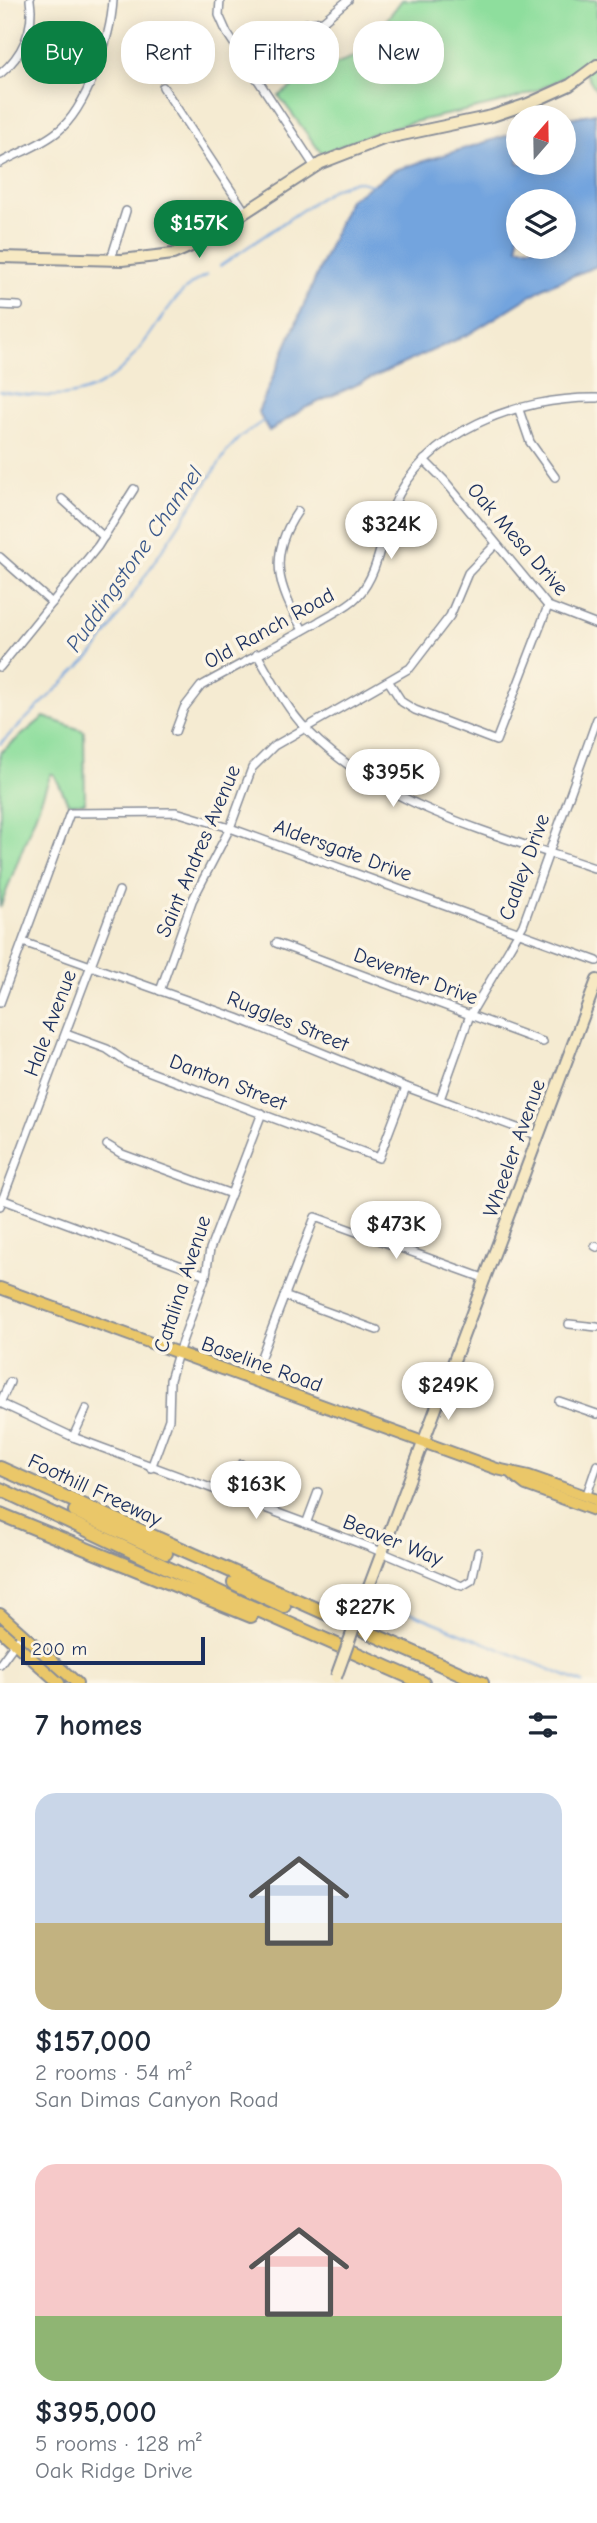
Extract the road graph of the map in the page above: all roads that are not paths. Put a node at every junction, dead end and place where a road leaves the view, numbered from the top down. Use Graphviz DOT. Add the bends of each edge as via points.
graph roads {
  1 [pos="30,0"];
  2 [pos="113,0"];
  3 [pos="220,0"];
  4 [pos="348,0"];
  5 [pos="317,21"];
  6 [pos="229,33"];
  7 [pos="597,65"];
  8 [pos="0,74"];
  9 [pos="260,84"];
  10 [pos="163,87"];
  11 [pos="0,163"];
  12 [pos="314,167"];
  13 [pos="126,211"];
  14 [pos="246,213"];
  15 [pos="0,257"];
  16 [pos="111,259"];
  17 [pos="0,305"];
  18 [pos="19,306"];
  19 [pos="597,398"];
  20 [pos="519,410"];
  21 [pos="424,460"];
  22 [pos="555,477"];
  23 [pos="134,489"];
  24 [pos="62,499"];
  25 [pos="298,511"];
  26 [pos="104,537"];
  27 [pos="495,545"];
  28 [pos="0,557"];
  29 [pos="52,603"];
  30 [pos="548,606"];
  31 [pos="597,625"];
  32 [pos="303,630"];
  33 [pos="257,654"];
  34 [pos="0,667"];
  35 [pos="389,682"];
  36 [pos="597,719"];
  37 [pos="305,728"];
  38 [pos="175,732"];
  39 [pos="230,828"];
  40 [pos="547,852"];
  41 [pos="597,869"];
  42 [pos="119,891"];
  43 [pos="519,933"];
  44 [pos="23,942"];
  45 [pos="276,943"];
  46 [pos="597,961"];
  47 [pos="91,966"];
  48 [pos="597,980"];
  49 [pos="160,991"];
  50 [pos="0,1003"];
  51 [pos="470,1015"];
  52 [pos="66,1034"];
  53 [pos="543,1042"];
  54 [pos="406,1087"];
  55 [pos="440,1099"];
  56 [pos="262,1113"];
  57 [pos="539,1136"];
  58 [pos="107,1144"];
  59 [pos="231,1194"];
  60 [pos="1,1201"];
  61 [pos="206,1275"];
  62 [pos="486,1279"];
  63 [pos="0,1288"];
  64 [pos="284,1296"];
  65 [pos="569,1324"];
  66 [pos="597,1327"];
  67 [pos="377,1331"];
  68 [pos="177,1353"];
  69 [pos="252,1380"];
  70 [pos="10,1382"];
  71 [pos="559,1401"];
  72 [pos="0,1403"];
  73 [pos="86,1409"];
  74 [pos="597,1414"];
  75 [pos="73,1437"];
  76 [pos="424,1443"];
  77 [pos="241,1464"];
  78 [pos="597,1465"];
  79 [pos="0,1468"];
  80 [pos="151,1468"];
  81 [pos="512,1474"];
  82 [pos="0,1476"];
  83 [pos="0,1489"];
  84 [pos="318,1492"];
  85 [pos="229,1496"];
  86 [pos="0,1497"];
  87 [pos="591,1499"];
  88 [pos="597,1511"];
  89 [pos="0,1514"];
  90 [pos="306,1524"];
  91 [pos="382,1552"];
  92 [pos="478,1552"];
  93 [pos="0,1615"];
  94 [pos="251,1616"];
  95 [pos="344,1623"];
  96 [pos="0,1630"];
  97 [pos="22,1634"];
  98 [pos="15,1644"];
  99 [pos="0,1664"];
  100 [pos="335,1680"];
  101 [pos="59,1683"];
  102 [pos="77,1683"];
  103 [pos="403,1683"];
  104 [pos="423,1683"];
  105 [pos="482,1683"];
  1 -- 8 [label="street" via="28,35 14,63"];
  2 -- 11 [label="street" via="113,15 74,116 56,133"];
  3 -- 6 [label="street" via="219,15"];
  4 -- 5 [label="street"];
  7 -- 12 [label="main road" via="570,85 528,104 383,139"];
  9 -- 12 [label="street"];
  10 -- 14 [label="street"];
  12 -- 14 [label="main road"];
  13 -- 16 [label="street"];
  14 -- 16 [label="main road" via="173,254"];
  15 -- 16 [label="main road"];
  17 -- 18 [label="street"];
  19 -- 20 [label="street, Old Ranch Road" via="573,398"];
  20 -- 21 [label="street, Old Ranch Road" via="470,426"];
  20 -- 22 [label="street" via="530,442"];
  21 -- 27 [label="street, Oak Mesa Drive"];
  21 -- 32 [label="street, Old Ranch Road" via="392,507 366,587"];
  23 -- 26 [label="street"];
  24 -- 26 [label="street"];
  25 -- 32 [label="street" via="288,524 277,568"];
  26 -- 29 [label="street"];
  27 -- 30 [label="street, Oak Mesa Drive"];
  27 -- 35 [label="street, Saint Andres Avenue" via="468,573 438,636 410,668"];
  28 -- 29 [label="street"];
  29 -- 34 [label="street"];
  30 -- 31 [label="street, Oak Mesa Drive"];
  30 -- 35 [label="street" via="496,741 415,710 402,702"];
  32 -- 33 [label="street, Old Ranch Road"];
  33 -- 37 [label="street"];
  33 -- 38 [label="street, Old Ranch Road" via="201,686"];
  35 -- 37 [label="street, Saint Andres Avenue"];
  36 -- 40 [label="street, Cadley Drive"];
  37 -- 39 [label="street, Saint Andres Avenue" via="274,746 253,768"];
  37 -- 40 [label="street" via="382,789"];
  39 -- 43 [label="street, Aldersgate Drive"];
  39 -- 44 [label="street, Aldersgate Drive" via="176,812 69,813"];
  39 -- 49 [label="street, Saint Andres Avenue" via="192,901"];
  40 -- 41 [label="street"];
  40 -- 43 [label="street, Cadley Drive"];
  42 -- 47 [label="street, Hale Avenue"];
  43 -- 46 [label="street, Aldersgate Drive"];
  43 -- 51 [label="street, Cadley Drive"];
  44 -- 47 [label="street, Ruggles Street"];
  44 -- 50 [label="street"];
  45 -- 51 [label="street, Deventer Drive"];
  47 -- 49 [label="street, Ruggles Street"];
  47 -- 52 [label="street, Hale Avenue"];
  48 -- 57 [label="main road, Wheeler Avenue"];
  49 -- 54 [label="street, Ruggles Street"];
  51 -- 53 [label="street, Deventer Drive"];
  51 -- 55 [label="street, Cadley Drive"];
  52 -- 56 [label="street, Danton Street" via="107,1049 129,1064"];
  52 -- 60 [label="street, Hale Avenue"];
  54 -- 55 [label="street, Ruggles Street"];
  54 -- 56 [label="street, Danton Street" via="379,1158"];
  55 -- 57 [label="street, Ruggles Street"];
  56 -- 59 [label="street, Catalina Avenue"];
  57 -- 62 [label="main road, Wheeler Avenue"];
  58 -- 59 [label="street" via="122,1154"];
  59 -- 61 [label="street, Catalina Avenue" via="210,1249"];
  60 -- 61 [label="street"];
  61 -- 68 [label="street, Catalina Avenue"];
  62 -- 64 [label="street" via="315,1217"];
  62 -- 76 [label="main road, Wheeler Avenue"];
  63 -- 68 [label="main road, Baseline Road"];
  64 -- 67 [label="street"];
  64 -- 69 [label="street"];
  65 -- 66 [label="street"];
  68 -- 69 [label="main road, Baseline Road"];
  68 -- 80 [label="street, Catalina Avenue" via="170,1380 169,1419"];
  69 -- 76 [label="main road, Baseline Road"];
  70 -- 72 [label="street"];
  71 -- 74 [label="street"];
  72 -- 75 [label="street, Beaver Way"];
  73 -- 75 [label="street"];
  75 -- 80 [label="street, Beaver Way"];
  76 -- 81 [label="main road, Baseline Road"];
  76 -- 91 [label="main road, Wheeler Avenue"];
  77 -- 85 [label="street"];
  78 -- 87 [label="street"];
  79 -- 95 [label="highway, Foothill Freeway"];
  80 -- 85 [label="street, Beaver Way"];
  81 -- 87 [label="main road, Baseline Road"];
  81 -- 88 [label="main road, Baseline Road" via="526,1485"];
  82 -- 95 [label="highway" via="286,1607 331,1626"];
  83 -- 104 [label="highway"];
  84 -- 90 [label="street"];
  85 -- 90 [label="street, Beaver Way"];
  86 -- 94 [label="highway"];
  89 -- 94 [label="highway"];
  90 -- 91 [label="street, Beaver Way"];
  91 -- 92 [label="street, Beaver Way" via="462,1586 472,1580"];
  91 -- 100 [label="main road, Wheeler Avenue, bridge"];
  93 -- 97 [label="main road"];
  94 -- 103 [label="highway"];
  95 -- 105 [label="highway, Foothill Freeway"];
  96 -- 98 [label="main road"];
  97 -- 98 [label="street"];
  97 -- 102 [label="main road"];
  98 -- 99 [label="street"];
  98 -- 101 [label="main road"];
}
